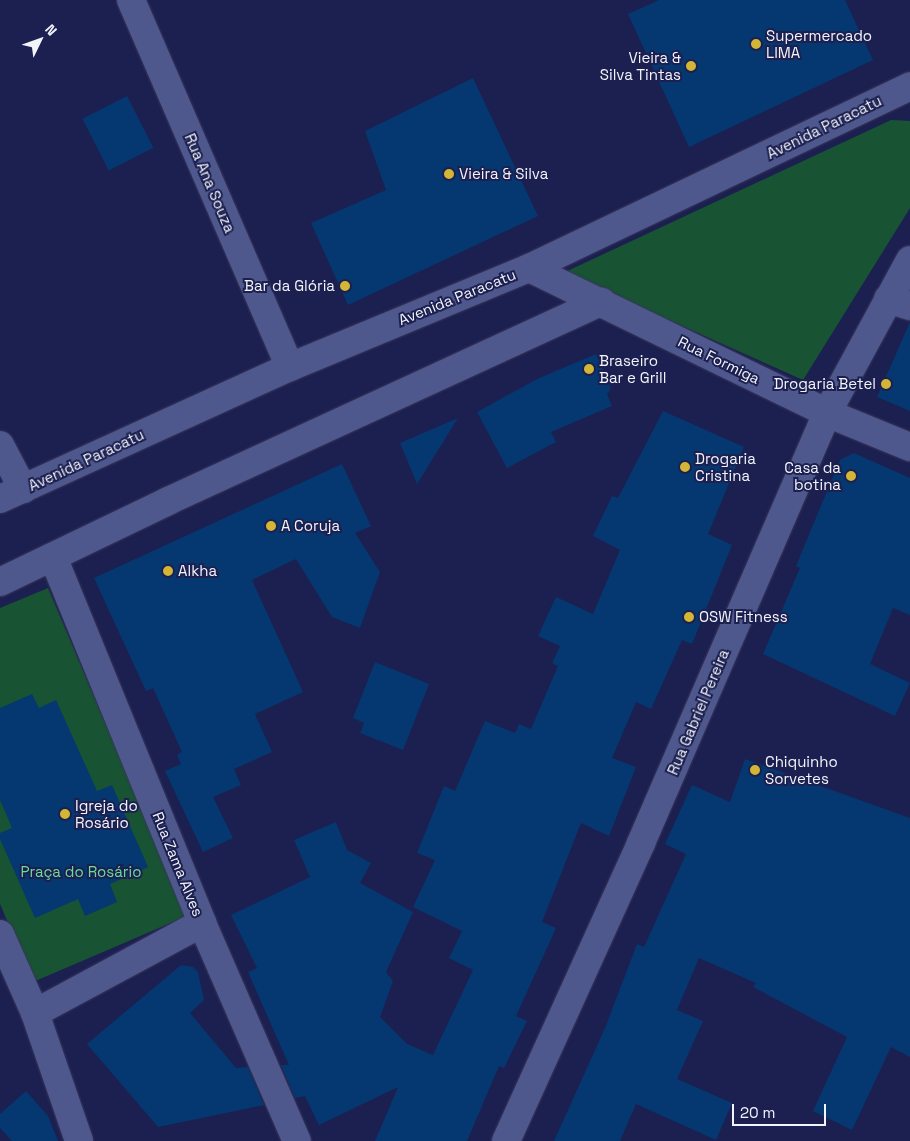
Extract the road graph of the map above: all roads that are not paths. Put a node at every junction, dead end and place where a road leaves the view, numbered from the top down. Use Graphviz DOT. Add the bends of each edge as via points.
graph roads {
  1 [pos="131,0"];
  2 [pos="902,97"];
  3 [pos="910,260"];
  4 [pos="529,268"];
  5 [pos="602,302"];
  6 [pos="899,303"];
  7 [pos="290,367"];
  8 [pos="827,412"];
  9 [pos="0,445"];
  10 [pos="910,447"];
  11 [pos="11,494"];
  12 [pos="53,557"];
  13 [pos="0,582"];
  14 [pos="202,923"];
  15 [pos="0,934"];
  16 [pos="35,1013"];
  17 [pos="79,1141"];
  18 [pos="297,1141"];
  19 [pos="506,1141"];
  1 -- 7 [label="street, Rua Ana Souza"];
  2 -- 4 [label="street, Avenida Paracatu"];
  3 -- 6 [label="street, Rua Gabriel Pereira"];
  4 -- 5 [label="street, Rua Formiga"];
  4 -- 7 [label="street, Avenida Paracatu"];
  5 -- 8 [label="street, Rua Formiga"];
  5 -- 12 [label="street"];
  6 -- 8 [label="street, Rua Gabriel Pereira"];
  7 -- 11 [label="street, Avenida Paracatu"];
  8 -- 10 [label="street, Rua Formiga"];
  8 -- 19 [label="street, Rua Gabriel Pereira" via="641,843"];
  9 -- 11 [label="street"];
  12 -- 13 [label="street"];
  12 -- 14 [label="street, Rua Zama Alves"];
  14 -- 16 [label="street"];
  14 -- 18 [label="street, Rua Zama Alves"];
  15 -- 16 [label="street"];
  16 -- 17 [label="street"];
}
